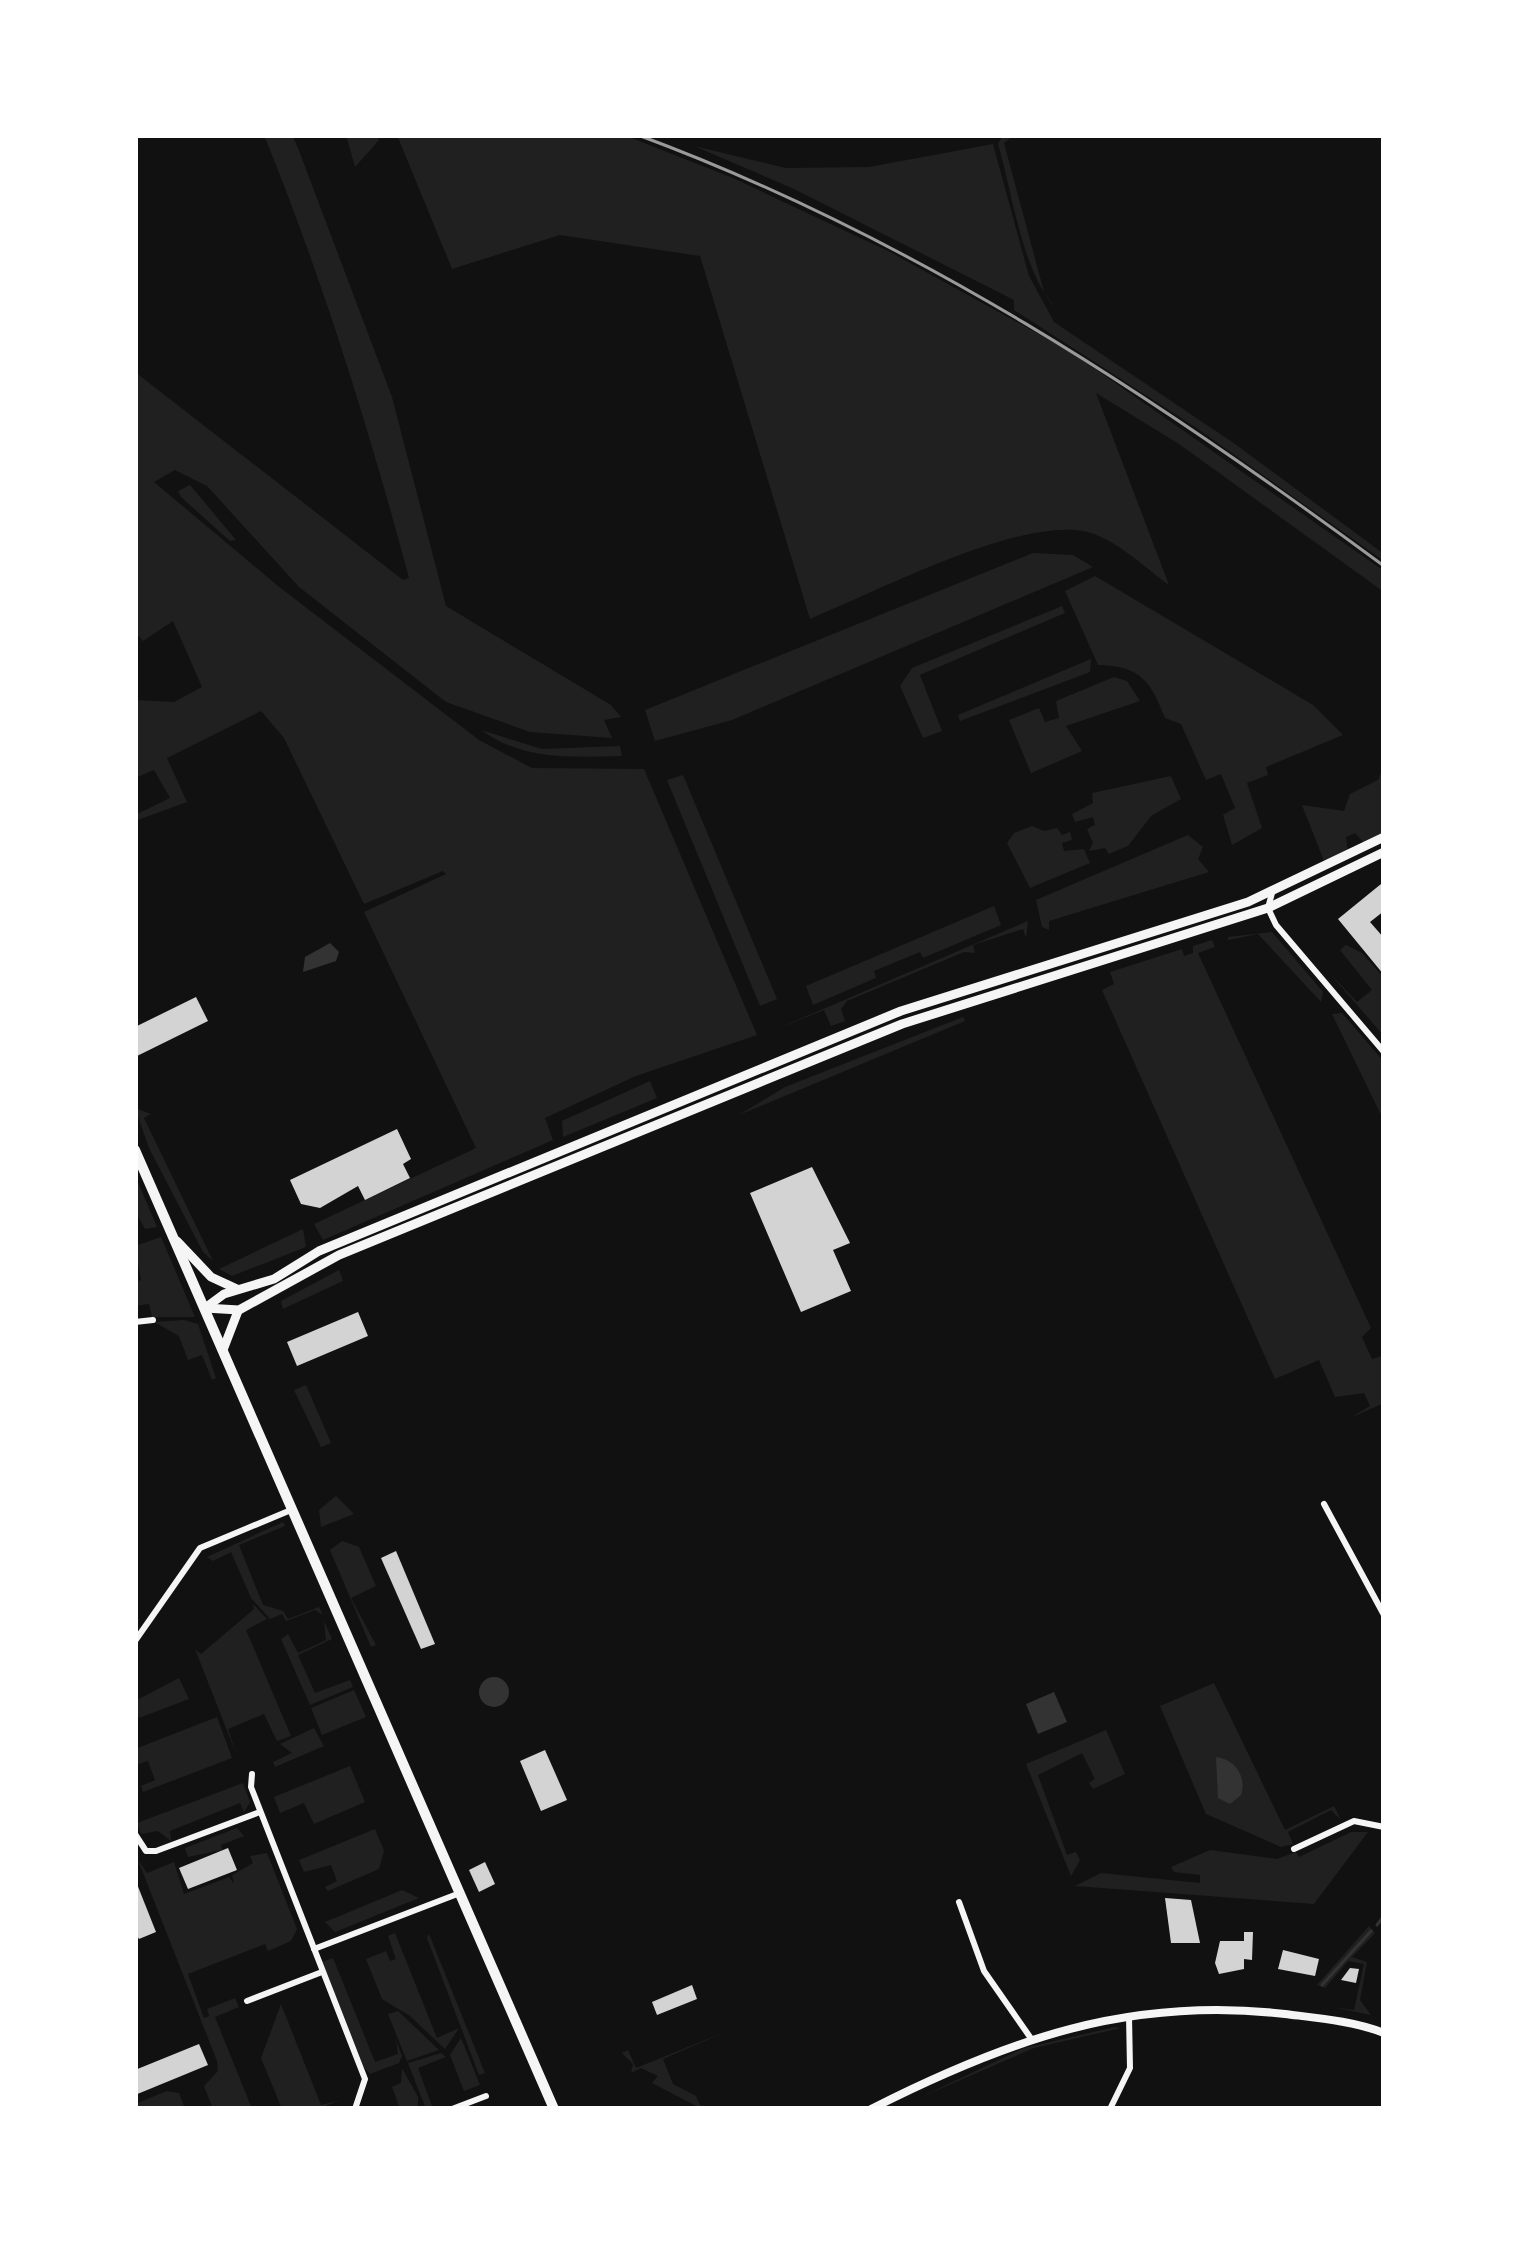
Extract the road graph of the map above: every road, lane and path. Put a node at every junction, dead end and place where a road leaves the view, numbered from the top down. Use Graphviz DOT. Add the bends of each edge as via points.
graph roads {
  1 [pos="1384,837"];
  2 [pos="1384,852"];
  3 [pos="1272,893"];
  4 [pos="1248,902"];
  5 [pos="1268,908"];
  6 [pos="1384,1052"];
  7 [pos="135,1150"];
  8 [pos="176,1240"];
  9 [pos="237,1289"];
  10 [pos="205,1308"];
  11 [pos="239,1310"];
  12 [pos="153,1320"];
  13 [pos="135,1322"];
  14 [pos="223,1350"];
  15 [pos="1324,1504"];
  16 [pos="292,1510"];
  17 [pos="1384,1615"];
  18 [pos="135,1641"];
  19 [pos="252,1774"];
  20 [pos="260,1812"];
  21 [pos="1384,1826"];
  22 [pos="135,1835"];
  23 [pos="1294,1849"];
  24 [pos="460,1893"];
  25 [pos="959,1902"];
  26 [pos="314,1949"];
  27 [pos="322,1972"];
  28 [pos="247,2001"];
  29 [pos="1129,2016"];
  30 [pos="1382,2032"];
  31 [pos="1030,2036"];
  32 [pos="486,2096"];
  33 [pos="355,2109"];
  34 [pos="452,2109"];
  35 [pos="554,2109"];
  36 [pos="871,2109"];
  37 [pos="1110,2109"];
  1 -- 3 [label="main road"];
  2 -- 5 [label="main road"];
  3 -- 4 [label="main road"];
  3 -- 5 [label="street"];
  4 -- 5 [label="street"];
  4 -- 9 [label="main road" via="901,1011"];
  5 -- 6 [label="street"];
  5 -- 11 [label="main road" via="902,1024 338,1256"];
  7 -- 8 [label="main road"];
  8 -- 9 [label="main road" via="207,1274"];
  8 -- 10 [label="main road"];
  9 -- 10 [label="main road"];
  10 -- 11 [label="main road"];
  10 -- 14 [label="main road"];
  11 -- 14 [label="main road"];
  12 -- 13 [label="street"];
  14 -- 16 [label="main road"];
  15 -- 17 [label="street"];
  16 -- 18 [label="street" via="200,1548"];
  16 -- 24 [label="main road"];
  19 -- 20 [label="street"];
  20 -- 22 [label="street" via="156,1851 146,1851"];
  20 -- 26 [label="street"];
  21 -- 23 [label="street" via="1354,1821"];
  24 -- 26 [label="street"];
  24 -- 35 [label="main road"];
  25 -- 31 [label="street" via="984,1971"];
  26 -- 27 [label="street"];
  27 -- 28 [label="street"];
  27 -- 33 [label="street" via="365,2081"];
  29 -- 30 [label="street" via="1254,2011"];
  29 -- 31 [label="street"];
  29 -- 37 [label="street" via="1130,2068"];
  31 -- 36 [label="street"];
  32 -- 34 [label="street"];
}
